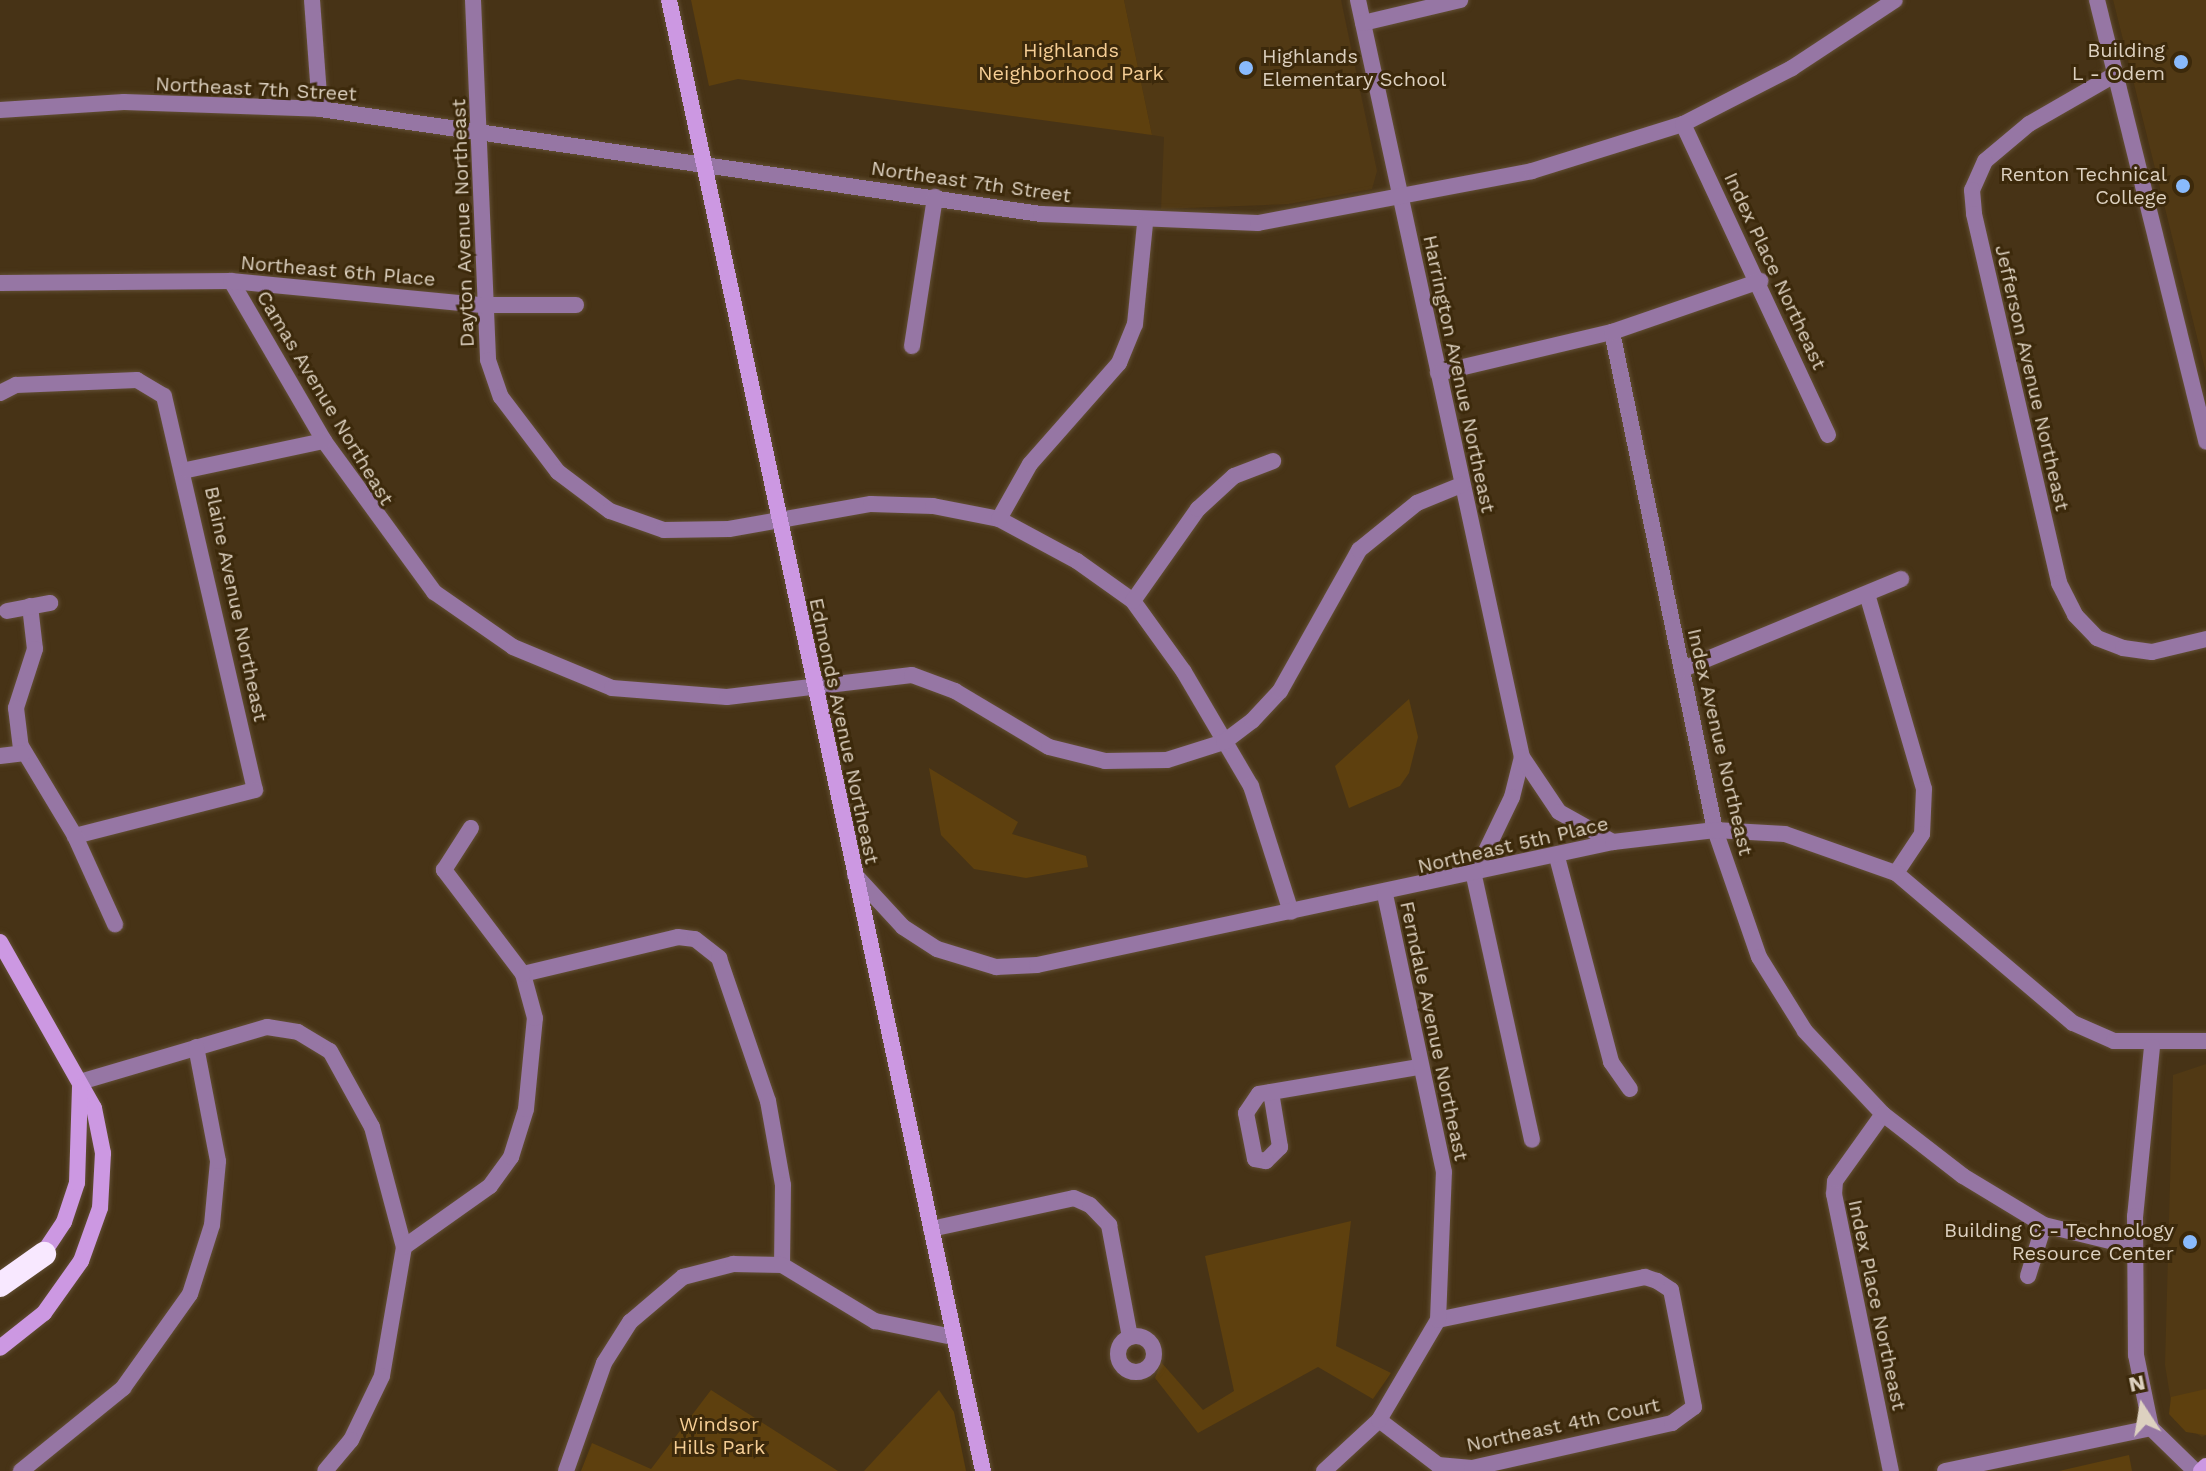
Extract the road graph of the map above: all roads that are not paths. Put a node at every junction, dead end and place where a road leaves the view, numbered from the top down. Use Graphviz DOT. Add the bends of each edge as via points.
graph roads {
  1 [pos="312,0"];
  2 [pos="473,0"];
  3 [pos="669,0"];
  4 [pos="1358,0"];
  5 [pos="1460,0"];
  6 [pos="1895,0"];
  7 [pos="2097,0"];
  8 [pos="1363,23"];
  9 [pos="2116,74"];
  10 [pos="320,109"];
  11 [pos="0,110"];
  12 [pos="1683,124"];
  13 [pos="480,132"];
  14 [pos="709,168"];
  15 [pos="935,197"];
  16 [pos="1401,200"];
  17 [pos="1145,223"];
  18 [pos="231,281"];
  19 [pos="1760,281"];
  20 [pos="0,283"];
  21 [pos="482,305"];
  22 [pos="576,305"];
  23 [pos="1612,332"];
  24 [pos="912,346"];
  25 [pos="1438,373"];
  26 [pos="0,393"];
  27 [pos="1828,435"];
  28 [pos="324,441"];
  29 [pos="2206,442"];
  30 [pos="1273,461"];
  31 [pos="187,470"];
  32 [pos="1461,485"];
  33 [pos="780,519"];
  34 [pos="999,519"];
  35 [pos="1901,579"];
  36 [pos="1867,594"];
  37 [pos="1133,601"];
  38 [pos="50,603"];
  39 [pos="30,606"];
  40 [pos="7,611"];
  41 [pos="2206,639"];
  42 [pos="1683,669"];
  43 [pos="812,684"];
  44 [pos="1224,742"];
  45 [pos="23,753"];
  46 [pos="0,756"];
  47 [pos="1522,757"];
  48 [pos="471,828"];
  49 [pos="1715,830"];
  50 [pos="75,836"];
  51 [pos="1613,842"];
  52 [pos="1557,857"];
  53 [pos="1896,873"];
  54 [pos="855,875"];
  55 [pos="1474,876"];
  56 [pos="1385,894"];
  57 [pos="1291,912"];
  58 [pos="115,924"];
  59 [pos="0,942"];
  60 [pos="523,974"];
  61 [pos="2206,1041"];
  62 [pos="196,1047"];
  63 [pos="2152,1047"];
  64 [pos="1418,1067"];
  65 [pos="80,1082"];
  66 [pos="1630,1089"];
  67 [pos="1271,1092"];
  68 [pos="1883,1114"];
  69 [pos="1532,1140"];
  70 [pos="2044,1225"];
  71 [pos="931,1229"];
  72 [pos="404,1247"];
  73 [pos="2134,1247"];
  74 [pos="44,1254"];
  75 [pos="782,1265"];
  76 [pos="2028,1276"];
  77 [pos="0,1285"];
  78 [pos="0,1299"];
  79 [pos="1438,1320"];
  80 [pos="952,1337"];
  81 [pos="1130,1337"];
  82 [pos="0,1348"];
  83 [pos="1379,1420"];
  84 [pos="2151,1428"];
  85 [pos="2206,1466"];
  86 [pos="21,1471"];
  87 [pos="325,1471"];
  88 [pos="566,1471"];
  89 [pos="983,1471"];
  90 [pos="1324,1471"];
  91 [pos="1891,1471"];
  92 [pos="1945,1471"];
  93 [pos="2198,1471"];
  1 -- 10 [label="street"];
  2 -- 13 [label="street, Dayton Avenue Northeast"];
  3 -- 14 [label="street, Edmonds Avenue Northeast"];
  4 -- 8 [label="street, Harrington Avenue Northeast"];
  5 -- 8 [label="street"];
  6 -- 12 [label="street, Northeast 7th Street" via="1792,68"];
  7 -- 9 [label="street"];
  8 -- 16 [label="street, Harrington Avenue Northeast"];
  9 -- 29 [label="street"];
  9 -- 41 [label="street, Jefferson Avenue Northeast" via="2029,124 1985,161 1972,190 1974,214 2059,583 2075,615 2097,638 2123,648 2152,652"];
  10 -- 11 [label="street, Northeast 7th Street" via="124,102"];
  10 -- 13 [label="street, Northeast 7th Street"];
  12 -- 16 [label="street, Northeast 7th Street" via="1532,171"];
  12 -- 19 [label="street, Index Place Northeast"];
  13 -- 14 [label="street, Northeast 7th Street"];
  13 -- 21 [label="street, Dayton Avenue Northeast"];
  14 -- 15 [label="street, Northeast 7th Street"];
  14 -- 33 [label="street, Edmonds Avenue Northeast"];
  15 -- 17 [label="street, Northeast 7th Street"];
  15 -- 24 [label="street"];
  16 -- 17 [label="street, Northeast 7th Street" via="1258,223"];
  16 -- 25 [label="street, Harrington Avenue Northeast"];
  17 -- 34 [label="street" via="1135,324 1119,363 1030,464"];
  18 -- 20 [label="street, Northeast 6th Place"];
  18 -- 21 [label="street, Northeast 6th Place"];
  18 -- 28 [label="street, Camas Avenue Northeast"];
  19 -- 23 [label="street"];
  19 -- 27 [label="street, Index Place Northeast"];
  21 -- 22 [label="street, Northeast 6th Place"];
  21 -- 33 [label="street, Dayton Avenue Northeast" via="501,397 558,472 610,511 664,530"];
  23 -- 25 [label="street"];
  23 -- 42 [label="street, Index Avenue Northeast"];
  25 -- 32 [label="street, Harrington Avenue Northeast"];
  26 -- 31 [label="street" via="16,385 137,380 158,387"];
  28 -- 31 [label="street, Blaine Avenue Northeast"];
  28 -- 43 [label="street, Camas Avenue Northeast" via="434,592 513,647 568,674 666,696 727,697"];
  30 -- 37 [label="street" via="1234,476 1198,509"];
  31 -- 50 [label="street, Blaine Avenue Northeast" via="255,790"];
  32 -- 44 [label="street" via="1417,503 1359,550 1280,691"];
  32 -- 47 [label="street, Harrington Avenue Northeast"];
  33 -- 34 [label="street" via="871,504"];
  33 -- 43 [label="street, Edmonds Avenue Northeast"];
  34 -- 37 [label="street"];
  35 -- 36 [label="street"];
  36 -- 42 [label="street"];
  36 -- 53 [label="street" via="1924,789 1922,834"];
  37 -- 44 [label="street"];
  38 -- 39 [label="street"];
  39 -- 40 [label="street"];
  39 -- 45 [label="street" via="35,649 15,718"];
  42 -- 49 [label="street, Index Avenue Northeast"];
  43 -- 44 [label="street" via="912,675 955,691 1049,747 1105,761 1144,763"];
  43 -- 54 [label="street, Edmonds Avenue Northeast"];
  44 -- 57 [label="street" via="1271,832"];
  45 -- 46 [label="street"];
  45 -- 50 [label="street"];
  47 -- 51 [label="street, Harrington Avenue Northeast" via="1559,812"];
  47 -- 55 [label="street, Harrington Avenue Northeast" via="1512,797"];
  48 -- 60 [label="street" via="448,860 446,878"];
  49 -- 51 [label="street, Northeast 5th Place"];
  49 -- 53 [label="street, Northeast 5th Place" via="1785,834"];
  49 -- 68 [label="street, Index Avenue Northeast" via="1759,957 1783,999"];
  50 -- 58 [label="street"];
  51 -- 52 [label="street, Northeast 5th Place"];
  52 -- 55 [label="street, Northeast 5th Place"];
  52 -- 66 [label="street" via="1611,1062"];
  53 -- 63 [label="street, Northeast 5th Place" via="2073,1023 2114,1041"];
  54 -- 57 [label="street, Northeast 5th Place" via="914,935 996,967"];
  54 -- 71 [label="street, Edmonds Avenue Northeast"];
  55 -- 56 [label="street, Northeast 5th Place"];
  55 -- 69 [label="street"];
  56 -- 57 [label="street, Northeast 5th Place"];
  56 -- 64 [label="street, Ferndale Avenue Northeast"];
  59 -- 65 [label="street"];
  60 -- 72 [label="street" via="534,1046 511,1157 468,1209"];
  60 -- 75 [label="street" via="678,937 695,939 719,958 768,1101 783,1185"];
  61 -- 63 [label="street, Northeast 5th Place"];
  62 -- 65 [label="street"];
  62 -- 72 [label="street" via="275,1027 330,1051 372,1127"];
  62 -- 86 [label="street" via="218,1161 212,1225 190,1294 123,1388"];
  63 -- 73 [label="street"];
  64 -- 67 [label="street"];
  64 -- 79 [label="street, Ferndale Avenue Northeast" via="1444,1172"];
  65 -- 74 [label="street" via="77,1183"];
  65 -- 82 [label="street" via="101,1139 96,1222 65,1288"];
  68 -- 70 [label="street, Index Avenue Northeast" via="1963,1176"];
  68 -- 91 [label="street, Index Place Northeast" via="1835,1181 1834,1194"];
  70 -- 73 [label="street, Index Avenue Northeast"];
  70 -- 76 [label="street"];
  71 -- 80 [label="street, Edmonds Avenue Northeast"];
  71 -- 81 [label="street" via="1074,1198 1090,1205 1109,1225"];
  72 -- 87 [label="street" via="382,1376 351,1440"];
  73 -- 84 [label="street" via="2133,1325"];
  74 -- 77 [label="highway"];
  74 -- 78 [label="street"];
  75 -- 80 [label="street" via="875,1321"];
  75 -- 88 [label="street" via="733,1264 683,1277 649,1301 604,1363"];
  79 -- 83 [label="street, Ferndale Avenue Northeast"];
  79 -- 83 [label="street, Northeast 4th Court" via="1645,1277 1657,1281 1671,1290 1694,1407 1672,1423 1472,1468 1438,1465"];
  80 -- 89 [label="street, Edmonds Avenue Northeast"];
  83 -- 90 [label="street, Ferndale Avenue Northeast"];
  84 -- 92 [label="street"];
  84 -- 93 [label="street"];
  85 -- 93 [label="street"];
}
